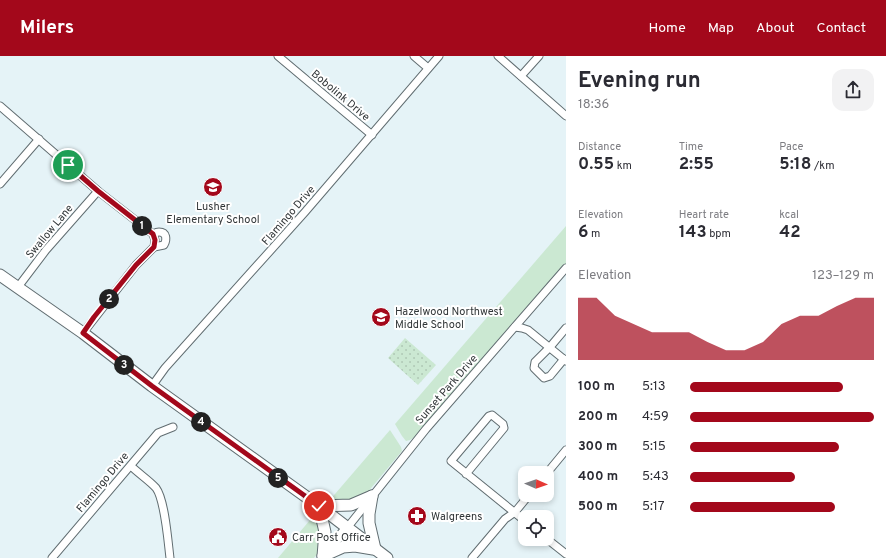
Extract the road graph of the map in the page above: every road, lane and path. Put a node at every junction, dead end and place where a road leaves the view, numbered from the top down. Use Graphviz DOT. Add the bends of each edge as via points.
graph roads {
  1 [pos="278,56"];
  2 [pos="414,56"];
  3 [pos="439,56"];
  4 [pos="498,56"];
  5 [pos="539,56"];
  6 [pos="428,68"];
  7 [pos="521,76"];
  8 [pos="0,106"];
  9 [pos="566,116"];
  10 [pos="372,135"];
  11 [pos="39,139"];
  12 [pos="0,184"];
  13 [pos="98,191"];
  14 [pos="566,268"];
  15 [pos="0,276"];
  16 [pos="18,287"];
  17 [pos="515,327"];
  18 [pos="566,328"];
  19 [pos="83,333"];
  20 [pos="550,347"];
  21 [pos="565,360"];
  22 [pos="152,386"];
  23 [pos="173,428"];
  24 [pos="566,450"];
  25 [pos="131,466"];
  26 [pos="553,466"];
  27 [pos="466,474"];
  28 [pos="372,496"];
  29 [pos="523,502"];
  30 [pos="319,506"];
  31 [pos="514,512"];
  32 [pos="518,515"];
  33 [pos="346,528"];
  34 [pos="554,545"];
  35 [pos="375,549"];
  36 [pos="566,554"];
  37 [pos="322,557"];
  38 [pos="52,558"];
  39 [pos="170,558"];
  40 [pos="387,558"];
  41 [pos="472,558"];
  1 -- 10 [label="street, Bobolink Drive"];
  2 -- 6 [label="street"];
  3 -- 6 [label="street, Flamingo Drive"];
  4 -- 7 [label="street"];
  5 -- 7 [label="street"];
  6 -- 10 [label="street, Flamingo Drive"];
  7 -- 9 [label="street"];
  8 -- 11 [label="street"];
  10 -- 22 [label="street, Flamingo Drive" via="165,368"];
  11 -- 12 [label="street"];
  11 -- 13 [label="street"];
  13 -- 16 [label="street, Swallow Lane"];
  13 -- 19 [label="street" via="154,240"];
  14 -- 17 [label="street, Sunset Park Drive"];
  15 -- 16 [label="main road"];
  16 -- 19 [label="main road"];
  17 -- 20 [label="street" via="528,330"];
  17 -- 28 [label="street, Sunset Park Drive" via="426,428"];
  18 -- 20 [label="street"];
  19 -- 22 [label="main road"];
  20 -- 21 [label="street"];
  20 -- 21 [label="street" via="535,362 534,368 544,378 550,376"];
  22 -- 30 [label="main road"];
  23 -- 25 [label="street, Flamingo Drive" via="158,433"];
  24 -- 26 [label="street"];
  25 -- 38 [label="street, Flamingo Drive"];
  25 -- 39 [label="street" via="156,488 160,495"];
  27 -- 27 [label="street" via="451,461 489,416 492,416 503,424 504,428"];
  27 -- 31 [label="street"];
  28 -- 30 [label="main road" via="351,505"];
  28 -- 33 [label="street, Sunset Park Drive"];
  28 -- 35 [label="main road" via="369,523"];
  29 -- 31 [label="street"];
  30 -- 33 [label="main road"];
  30 -- 37 [label="main road" via="325,532"];
  31 -- 32 [label="street"];
  31 -- 41 [label="street"];
  33 -- 35 [label="main road"];
  33 -- 37 [label="street"];
  34 -- 36 [label="street"];
  35 -- 37 [label="main road" via="342,547"];
  35 -- 40 [label="main road"];
}
